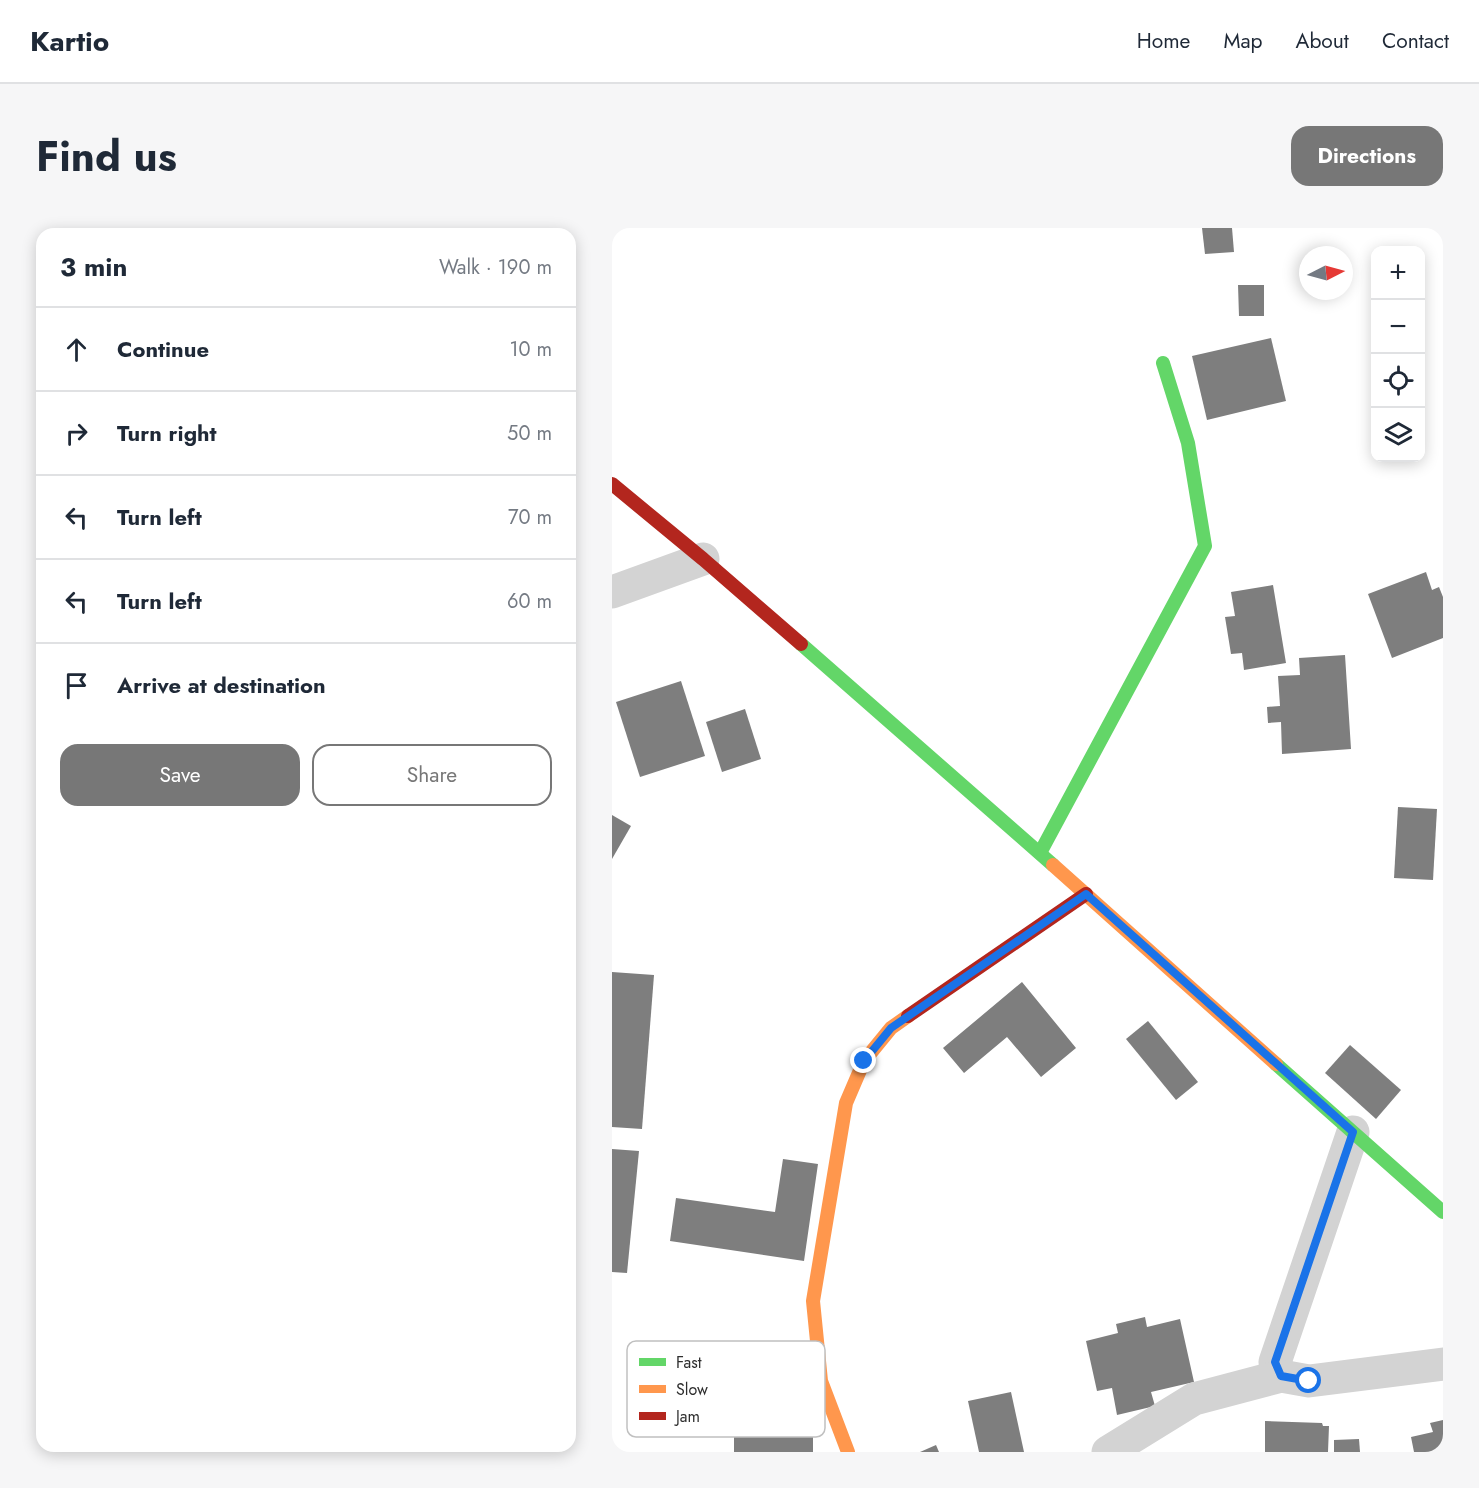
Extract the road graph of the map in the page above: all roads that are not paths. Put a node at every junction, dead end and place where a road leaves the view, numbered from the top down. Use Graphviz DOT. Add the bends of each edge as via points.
graph roads {
  1 [pos="1163,363"];
  2 [pos="612,484"];
  3 [pos="703,559"];
  4 [pos="612,592"];
  5 [pos="1040,853"];
  6 [pos="1086,894"];
  7 [pos="1353,1132"];
  8 [pos="1443,1212"];
  9 [pos="817,1341"];
  10 [pos="1443,1364"];
  11 [pos="1281,1376"];
  12 [pos="825,1392"];
  13 [pos="848,1452"];
  14 [pos="1108,1452"];
  1 -- 5 [label="street" via="1188,443 1204,546"];
  2 -- 3 [label="street"];
  3 -- 4 [label="street"];
  3 -- 5 [label="street"];
  5 -- 6 [label="street"];
  6 -- 7 [label="street"];
  6 -- 9 [label="street" via="891,1028 864,1061 846,1103 813,1301"];
  7 -- 8 [label="street"];
  7 -- 11 [label="street" via="1275,1362"];
  10 -- 11 [label="street" via="1309,1381"];
  11 -- 14 [label="street" via="1194,1399"];
  12 -- 13 [label="street"];
}
